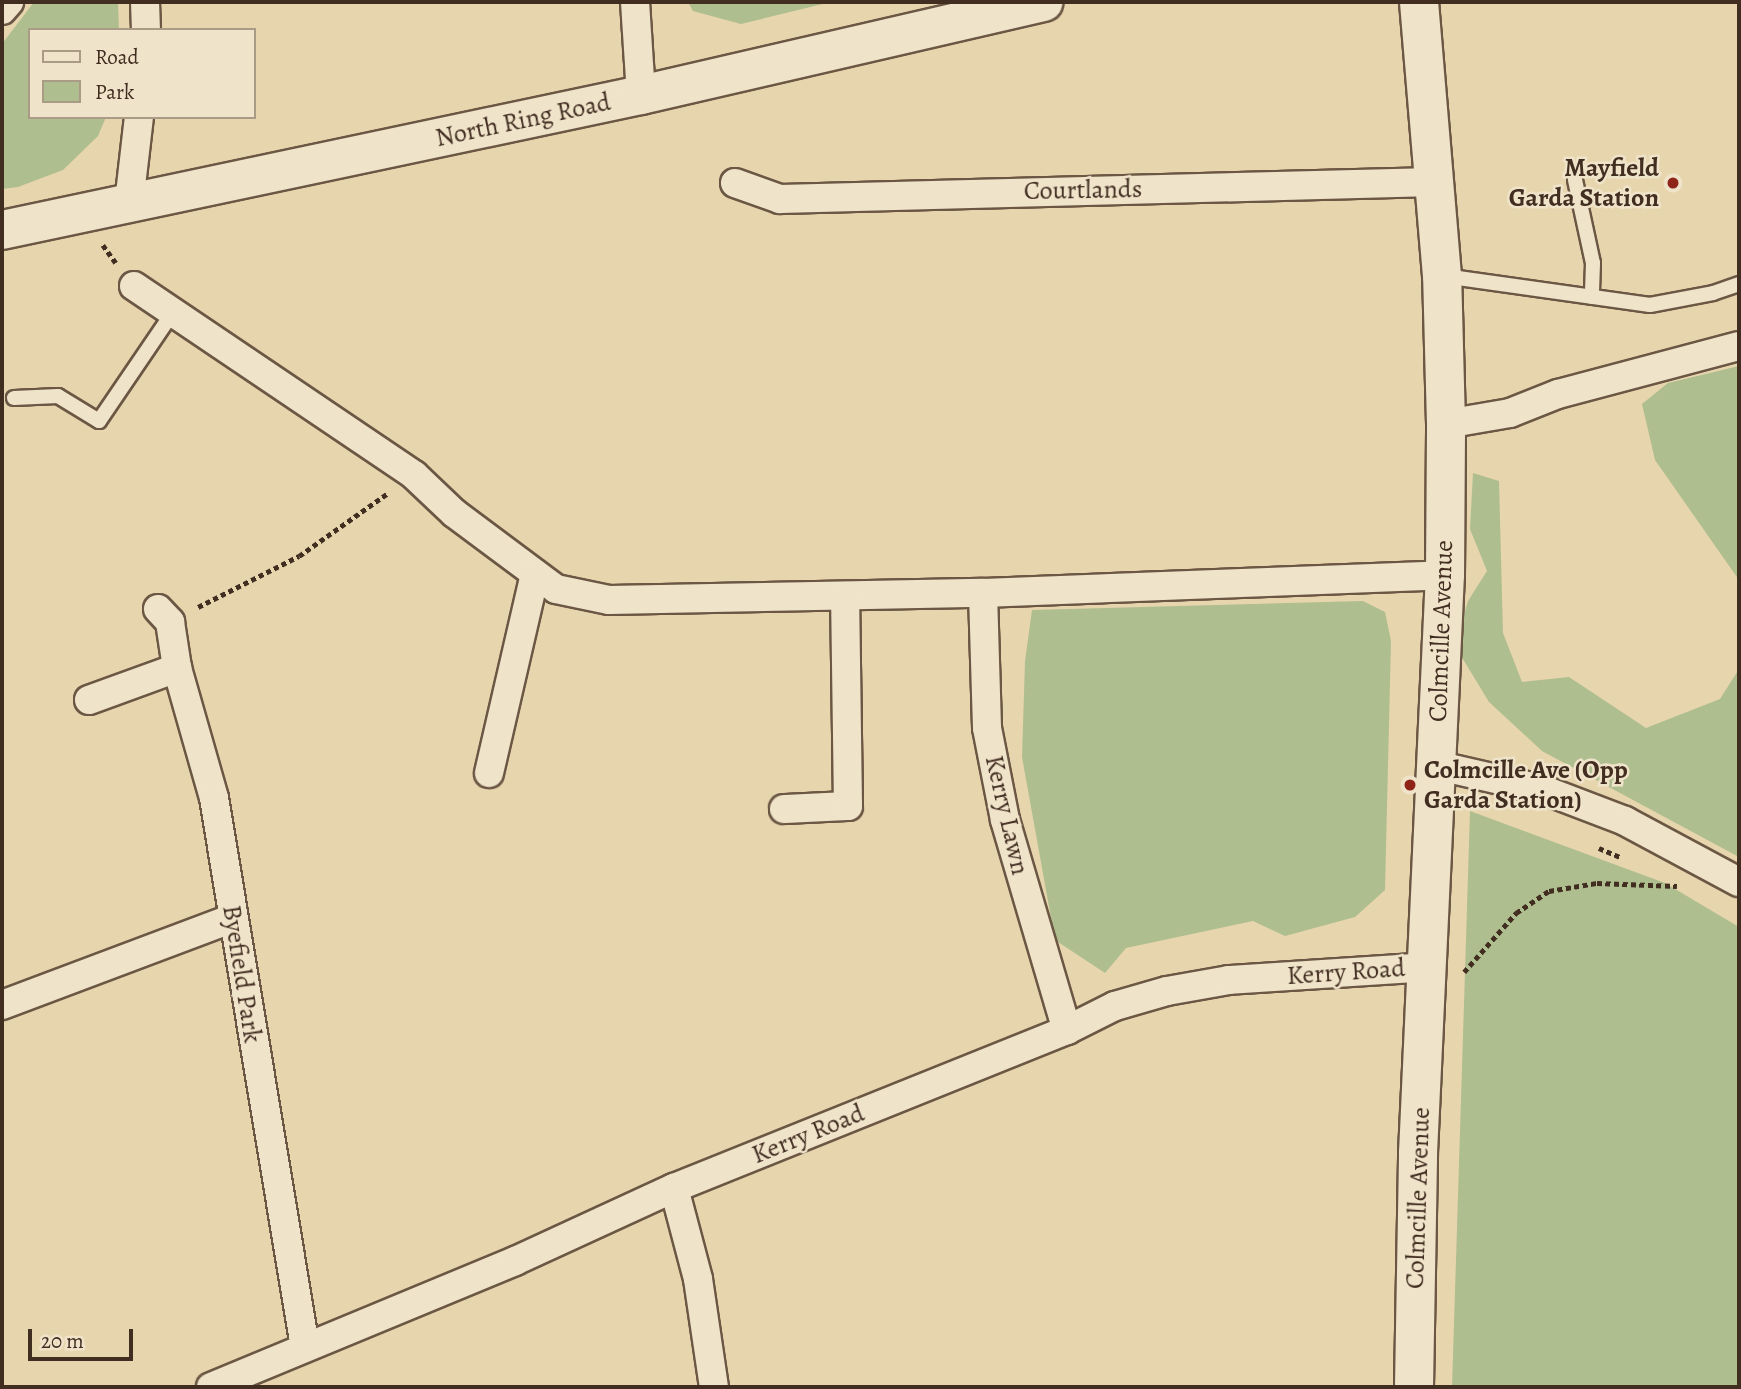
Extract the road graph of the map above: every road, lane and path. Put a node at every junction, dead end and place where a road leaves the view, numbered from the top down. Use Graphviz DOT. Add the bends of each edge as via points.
graph roads {
  1 [pos="9,2"];
  2 [pos="145,2"];
  3 [pos="635,2"];
  4 [pos="1043,2"];
  5 [pos="1419,2"];
  6 [pos="2,10"];
  7 [pos="146,28"];
  8 [pos="641,95"];
  9 [pos="139,119"];
  10 [pos="1575,180"];
  11 [pos="1434,182"];
  12 [pos="735,183"];
  13 [pos="129,203"];
  14 [pos="79,215"];
  15 [pos="2,230"];
  16 [pos="1442,276"];
  17 [pos="1739,284"];
  18 [pos="134,286"];
  19 [pos="1592,297"];
  20 [pos="173,312"];
  21 [pos="1739,346"];
  22 [pos="14,398"];
  23 [pos="1446,424"];
  24 [pos="414,475"];
  25 [pos="535,574"];
  26 [pos="1445,575"];
  27 [pos="983,593"];
  28 [pos="845,596"];
  29 [pos="164,616"];
  30 [pos="177,668"];
  31 [pos="89,700"];
  32 [pos="1435,765"];
  33 [pos="489,773"];
  34 [pos="784,809"];
  35 [pos="1596,847"];
  36 [pos="1621,858"];
  37 [pos="1672,880"];
  38 [pos="1739,883"];
  39 [pos="233,918"];
  40 [pos="1443,974"];
  41 [pos="2,1004"];
  42 [pos="1067,1030"];
  43 [pos="674,1188"];
  44 [pos="305,1346"];
  45 [pos="211,1387"];
  46 [pos="714,1387"];
  47 [pos="1414,1387"];
  1 -- 6 [label="street"];
  2 -- 7 [label="street"];
  3 -- 8 [label="street"];
  4 -- 8 [label="street, North Ring Road"];
  5 -- 11 [label="street, Colmcille Avenue"];
  8 -- 13 [label="street, North Ring Road"];
  9 -- 13 [label="street"];
  10 -- 19 [label="lane" via="1593,263"];
  11 -- 12 [label="street, Courtlands" via="780,199"];
  11 -- 16 [label="street, Colmcille Avenue"];
  13 -- 14 [label="street, North Ring Road"];
  14 -- 15 [label="street, North Ring Road"];
  14 -- 18 [label="path"];
  16 -- 19 [label="lane"];
  16 -- 23 [label="street, Colmcille Avenue"];
  17 -- 19 [label="lane" via="1650,305"];
  18 -- 20 [label="street"];
  20 -- 22 [label="lane" via="99,421 58,396"];
  20 -- 24 [label="street"];
  21 -- 23 [label="street" via="1558,394 1510,413"];
  23 -- 26 [label="street, Colmcille Avenue"];
  24 -- 25 [label="street" via="454,513"];
  24 -- 29 [label="path" via="299,556"];
  25 -- 28 [label="street" via="556,589 609,600"];
  25 -- 33 [label="street"];
  26 -- 27 [label="street"];
  26 -- 32 [label="street, Colmcille Avenue"];
  27 -- 28 [label="street"];
  27 -- 42 [label="street, Kerry Lawn" via="987,728 1004,820"];
  28 -- 34 [label="street" via="848,806"];
  29 -- 30 [label="street, Byefield Park"];
  30 -- 31 [label="street"];
  30 -- 39 [label="street, Byefield Park" via="214,798"];
  32 -- 38 [label="street" via="1544,790 1613,817"];
  32 -- 40 [label="street, Colmcille Avenue"];
  35 -- 36 [label="path"];
  37 -- 40 [label="path" via="1684,886 1597,883 1549,891 1507,921 1469,963"];
  39 -- 41 [label="street"];
  39 -- 44 [label="street, Byefield Park"];
  40 -- 42 [label="street, Kerry Road" via="1204,984 1115,1006"];
  40 -- 47 [label="street, Colmcille Avenue" via="1418,1153"];
  42 -- 43 [label="street, Kerry Road"];
  43 -- 44 [label="street, Kerry Road" via="515,1261"];
  43 -- 46 [label="street" via="698,1279"];
  44 -- 45 [label="street, Kerry Road"];
}
